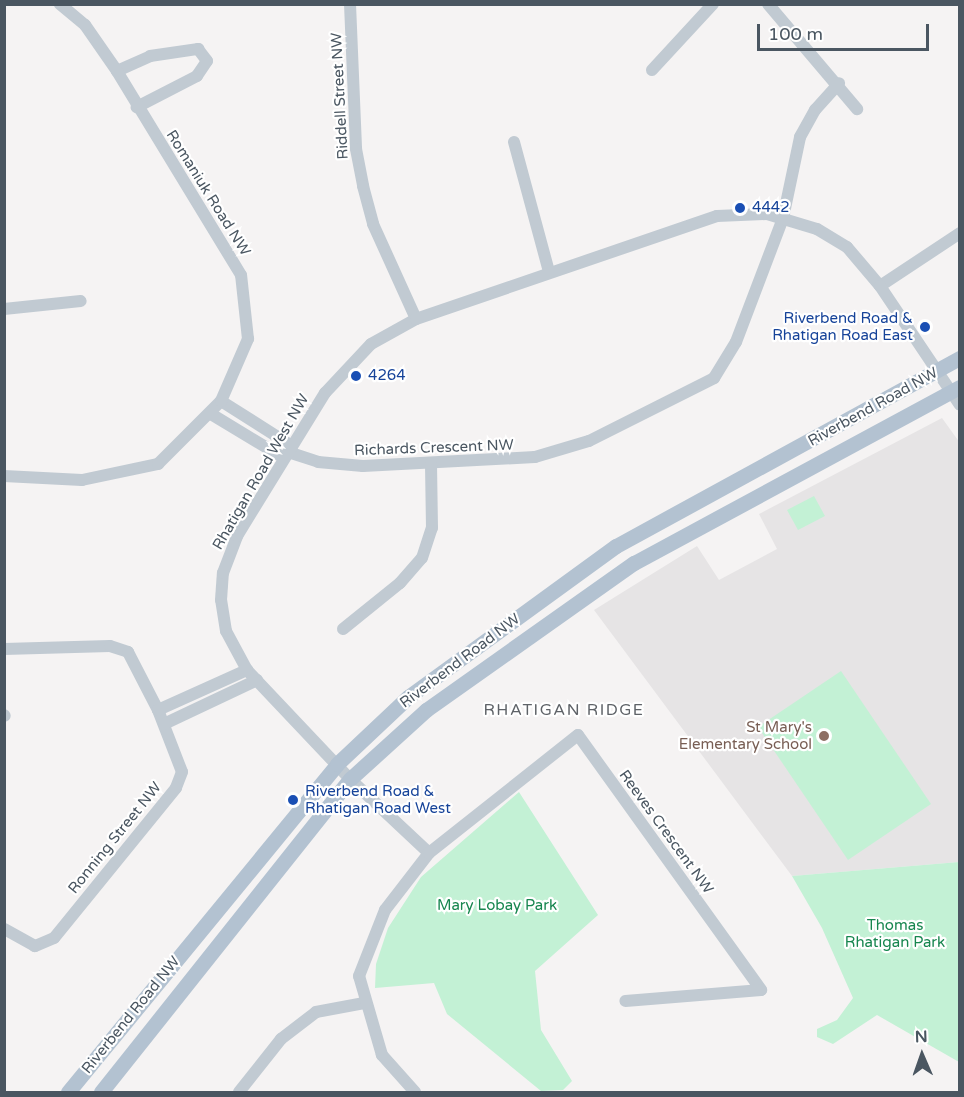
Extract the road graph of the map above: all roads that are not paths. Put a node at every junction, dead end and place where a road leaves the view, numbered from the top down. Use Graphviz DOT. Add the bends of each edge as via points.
graph roads {
  1 [pos="60,4"];
  2 [pos="350,4"];
  3 [pos="713,4"];
  4 [pos="768,4"];
  5 [pos="652,70"];
  6 [pos="117,72"];
  7 [pos="840,83"];
  8 [pos="137,107"];
  9 [pos="857,109"];
  10 [pos="514,142"];
  11 [pos="783,218"];
  12 [pos="960,232"];
  13 [pos="549,272"];
  14 [pos="880,286"];
  15 [pos="81,301"];
  16 [pos="4,309"];
  17 [pos="416,319"];
  18 [pos="960,358"];
  19 [pos="939,373"];
  20 [pos="957,395"];
  21 [pos="221,401"];
  22 [pos="211,414"];
  23 [pos="288,452"];
  24 [pos="432,464"];
  25 [pos="4,476"];
  26 [pos="343,629"];
  27 [pos="4,649"];
  28 [pos="247,670"];
  29 [pos="257,680"];
  30 [pos="158,710"];
  31 [pos="164,724"];
  32 [pos="337,764"];
  33 [pos="350,779"];
  34 [pos="429,853"];
  35 [pos="4,929"];
  36 [pos="625,1001"];
  37 [pos="364,1003"];
  38 [pos="68,1092"];
  39 [pos="101,1092"];
  40 [pos="239,1092"];
  41 [pos="415,1092"];
  1 -- 6 [label="street, Romaniuk Road NW" via="85,25"];
  2 -- 17 [label="street, Riddell Street NW" via="356,149 363,186 373,224"];
  3 -- 5 [label="street"];
  4 -- 7 [label="street"];
  6 -- 8 [label="street, Romaniuk Road NW"];
  6 -- 8 [label="street" via="150,56 198,48 207,61 197,76"];
  7 -- 9 [label="street"];
  7 -- 11 [label="street, Richards Crescent NW" via="815,110 800,137"];
  8 -- 21 [label="street, Romaniuk Road NW" via="241,274 248,339"];
  10 -- 13 [label="street"];
  11 -- 13 [label="street, Rhatigan Road West NW" via="750,213 717,216"];
  11 -- 14 [label="street, Rhatigan Road West NW" via="832,235"];
  11 -- 24 [label="street, Richards Crescent NW" via="734,348 714,378 589,441 554,453 514,461"];
  12 -- 14 [label="street"];
  13 -- 17 [label="street, Rhatigan Road West NW"];
  14 -- 19 [label="street, Rhatigan Road West NW"];
  15 -- 16 [label="street"];
  17 -- 23 [label="street, Rhatigan Road West NW" via="353,361 325,393"];
  18 -- 19 [label="main road, Riverbend Road NW"];
  19 -- 20 [label="street, Rhatigan Road West NW"];
  19 -- 32 [label="main road, Riverbend Road NW" via="616,546 408,697"];
  20 -- 33 [label="main road, Riverbend Road NW" via="634,564 426,710"];
  21 -- 22 [label="street, Romaniuk Road NW"];
  21 -- 23 [label="street"];
  22 -- 23 [label="street"];
  22 -- 25 [label="street, Romaniuk Road NW" via="158,464 82,480"];
  23 -- 24 [label="street, Richards Crescent NW" via="348,466"];
  23 -- 28 [label="street, Rhatigan Road West NW" via="237,536 222,573 226,631"];
  24 -- 26 [label="street" via="432,528 422,558 400,583"];
  27 -- 30 [label="street, Ronning Street NW" via="122,648 132,656"];
  28 -- 29 [label="street, Rhatigan Road West NW"];
  28 -- 30 [label="street"];
  29 -- 31 [label="street"];
  29 -- 32 [label="street, Rhatigan Road West NW"];
  30 -- 31 [label="street, Ronning Street NW"];
  31 -- 35 [label="street, Ronning Street NW" via="181,766 176,788 54,938 35,946"];
  32 -- 33 [label="street, Rhatigan Road West NW"];
  32 -- 38 [label="main road, Riverbend Road NW"];
  33 -- 34 [label="street, Rhatigan Road West NW"];
  33 -- 39 [label="main road, Riverbend Road NW"];
  34 -- 36 [label="street, Reeves Crescent NW" via="578,735 761,990"];
  34 -- 37 [label="street" via="385,910 359,976"];
  37 -- 40 [label="street" via="316,1012 281,1039"];
  37 -- 41 [label="street" via="382,1054"];
}
